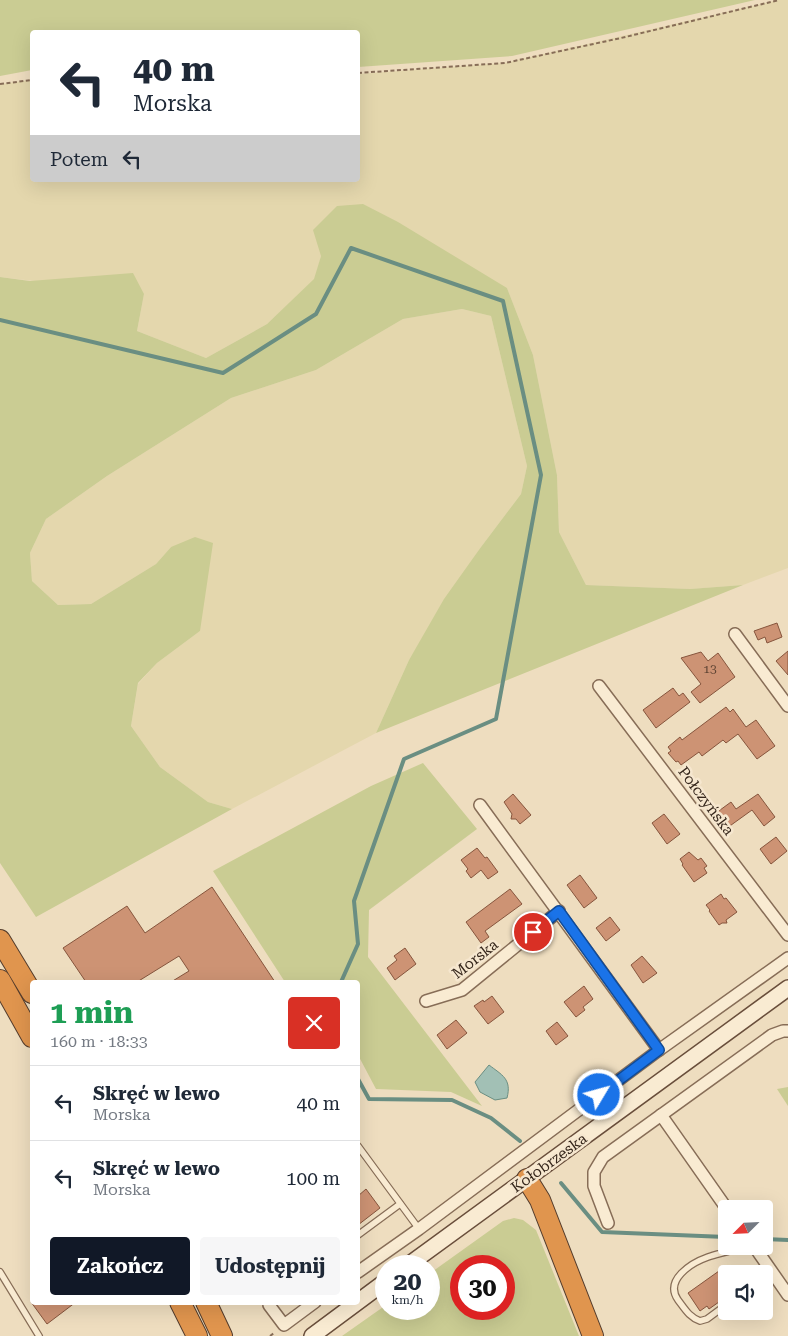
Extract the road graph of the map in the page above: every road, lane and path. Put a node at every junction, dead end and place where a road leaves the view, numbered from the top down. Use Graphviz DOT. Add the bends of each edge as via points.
graph roads {
  1 [pos="779,0"];
  2 [pos="360,74"];
  3 [pos="30,80"];
  4 [pos="0,84"];
  5 [pos="735,634"];
  6 [pos="599,686"];
  7 [pos="786,700"];
  8 [pos="480,805"];
  9 [pos="559,911"];
  10 [pos="788,935"];
  11 [pos="0,940"];
  12 [pos="788,958"];
  13 [pos="0,980"];
  14 [pos="788,988"];
  15 [pos="30,990"];
  16 [pos="426,1001"];
  17 [pos="788,1031"];
  18 [pos="30,1033"];
  19 [pos="659,1050"];
  20 [pos="661,1115"];
  21 [pos="360,1149"];
  22 [pos="527,1179"];
  23 [pos="721,1200"];
  24 [pos="400,1204"];
  25 [pos="608,1223"];
  26 [pos="419,1229"];
  27 [pos="360,1234"];
  28 [pos="718,1254"];
  29 [pos="422,1255"];
  30 [pos="759,1255"];
  31 [pos="360,1271"];
  32 [pos="0,1272"];
  33 [pos="375,1290"];
  34 [pos="788,1295"];
  35 [pos="360,1301"];
  36 [pos="182,1305"];
  37 [pos="207,1305"];
  38 [pos="269,1305"];
  39 [pos="311,1305"];
  40 [pos="354,1305"];
  41 [pos="718,1311"];
  42 [pos="39,1336"];
  43 [pos="197,1336"];
  44 [pos="222,1336"];
  45 [pos="312,1336"];
  46 [pos="593,1336"];
  1 -- 2 [label="path" via="505,64"];
  3 -- 4 [label="path"];
  5 -- 7 [label="street"];
  6 -- 10 [label="street, Połczyńska"];
  8 -- 9 [label="street"];
  9 -- 16 [label="street, Morska" via="462,990"];
  9 -- 19 [label="street"];
  11 -- 15 [label="highway"];
  12 -- 19 [label="street"];
  13 -- 18 [label="highway"];
  14 -- 22 [label="main road, Kołobrzeska"];
  17 -- 20 [label="street" via="772,1035"];
  19 -- 26 [label="street"];
  20 -- 23 [label="street"];
  20 -- 25 [label="street" via="603,1158 594,1172 594,1186"];
  21 -- 24 [label="lane"];
  22 -- 29 [label="main road, Kołobrzeska"];
  22 -- 46 [label="highway" via="540,1200"];
  24 -- 26 [label="lane"];
  24 -- 27 [label="lane"];
  26 -- 31 [label="street"];
  28 -- 41 [label="lane" via="696,1263 676,1279 674,1286 675,1295 691,1317 700,1321"];
  30 -- 34 [label="street"];
  32 -- 42 [label="lane"];
  33 -- 35 [label="main road"];
  36 -- 43 [label="highway"];
  37 -- 44 [label="highway"];
  38 -- 39 [label="street" via="284,1325"];
  40 -- 45 [label="main road"];
}
